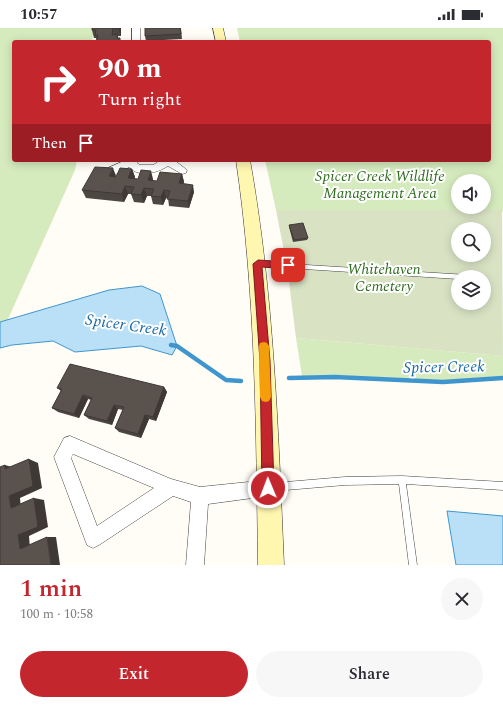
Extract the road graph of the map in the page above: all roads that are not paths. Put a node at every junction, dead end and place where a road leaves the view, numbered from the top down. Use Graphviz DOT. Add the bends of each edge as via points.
graph roads {
  1 [pos="136,28"];
  2 [pos="218,28"];
  3 [pos="136,40"];
  4 [pos="221,40"];
  5 [pos="130,162"];
  6 [pos="133,162"];
  7 [pos="165,162"];
  8 [pos="168,162"];
  9 [pos="243,162"];
  10 [pos="182,170"];
  11 [pos="112,171"];
  12 [pos="258,264"];
  13 [pos="451,276"];
  14 [pos="402,480"];
  15 [pos="503,486"];
  16 [pos="171,487"];
  17 [pos="268,488"];
  18 [pos="200,496"];
  19 [pos="195,565"];
  20 [pos="271,565"];
  21 [pos="413,565"];
  1 -- 3 [label="street"];
  2 -- 4 [label="main road"];
  5 -- 11 [label="street"];
  6 -- 7 [label="street" via="137,169 155,169"];
  8 -- 10 [label="street"];
  9 -- 12 [label="main road"];
  12 -- 13 [label="lane"];
  12 -- 17 [label="main road" via="265,361"];
  14 -- 15 [label="lane"];
  14 -- 17 [label="lane"];
  14 -- 21 [label="lane"];
  16 -- 16 [label="street" via="93,540 62,457 70,444"];
  16 -- 18 [label="street"];
  17 -- 18 [label="street"];
  17 -- 20 [label="main road"];
  18 -- 19 [label="street"];
}
